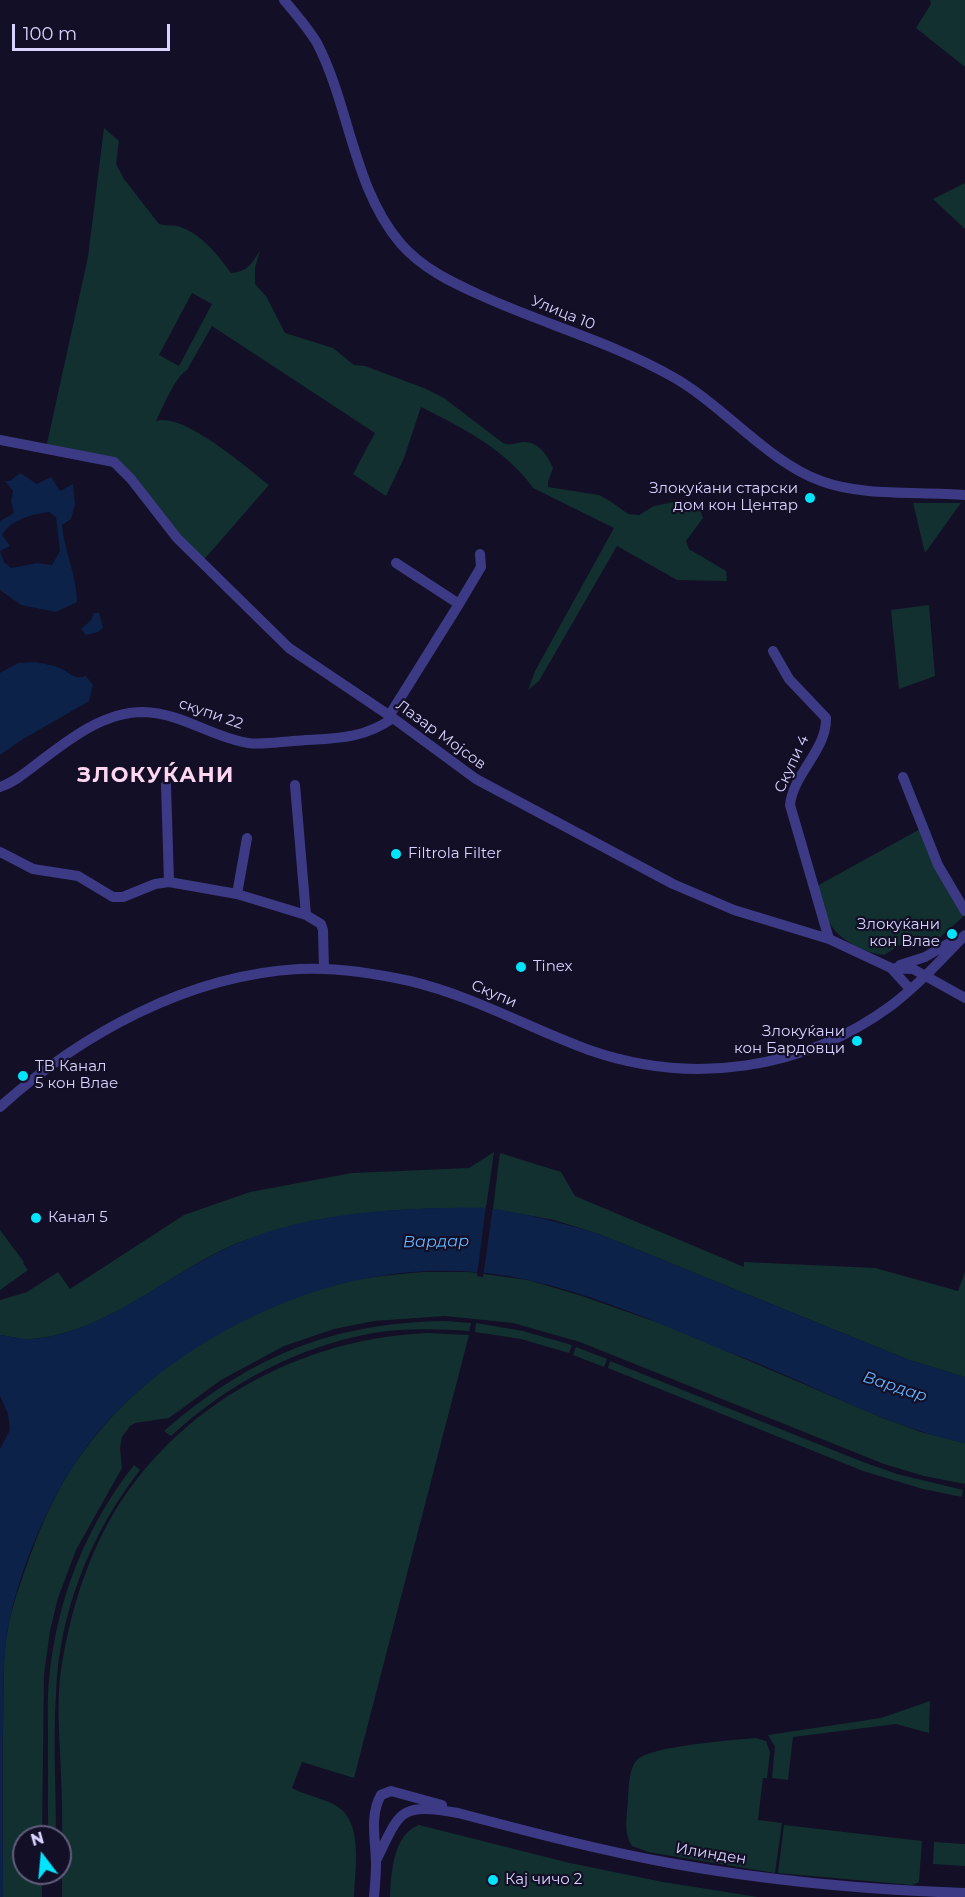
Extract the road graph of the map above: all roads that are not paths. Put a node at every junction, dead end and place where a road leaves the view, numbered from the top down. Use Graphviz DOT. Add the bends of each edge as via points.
graph roads {
  1 [pos="284,0"];
  2 [pos="0,440"];
  3 [pos="965,495"];
  4 [pos="480,554"];
  5 [pos="396,563"];
  6 [pos="459,604"];
  7 [pos="773,651"];
  8 [pos="391,717"];
  9 [pos="903,777"];
  10 [pos="166,785"];
  11 [pos="295,785"];
  12 [pos="0,787"];
  13 [pos="247,838"];
  14 [pos="0,852"];
  15 [pos="169,882"];
  16 [pos="237,894"];
  17 [pos="965,911"];
  18 [pos="306,915"];
  19 [pos="965,934"];
  20 [pos="829,939"];
  21 [pos="891,968"];
  22 [pos="324,969"];
  23 [pos="925,976"];
  24 [pos="910,989"];
  25 [pos="965,998"];
  26 [pos="0,1107"];
  27 [pos="458,1813"];
  28 [pos="376,1862"];
  29 [pos="965,1893"];
  30 [pos="374,1897"];
  1 -- 3 [label="street, Улица 10" via="316,42 385,222 416,259 503,306 632,356 673,377 784,461 819,481 862,489"];
  2 -- 8 [label="street, Лазар Мојсов" via="114,462 177,538 265,626 289,648"];
  4 -- 6 [label="street" via="481,567"];
  5 -- 6 [label="street"];
  6 -- 8 [label="street"];
  7 -- 20 [label="street, Cкупи 4" via="789,678 826,718 824,732 790,805"];
  8 -- 12 [label="street, скупи 22" via="379,729 346,738 247,743 170,716 128,714 69,739 16,780"];
  8 -- 20 [label="street, Лазар Мојсов" via="476,779 673,884 734,910"];
  9 -- 17 [label="street" via="939,865"];
  10 -- 15 [label="street"];
  11 -- 18 [label="street"];
  13 -- 16 [label="street"];
  14 -- 15 [label="street" via="33,869 78,876 113,897"];
  15 -- 16 [label="street"];
  16 -- 18 [label="street"];
  18 -- 22 [label="street" via="321,924"];
  19 -- 21 [label="street" via="926,957"];
  19 -- 23 [label="street, Скупи"];
  20 -- 21 [label="street, Лазар Мојсов"];
  21 -- 23 [label="street, Лазар Мојсов" via="913,969"];
  21 -- 24 [label="street"];
  22 -- 24 [label="street, Скупи" via="427,985 589,1050 627,1061 684,1069 742,1067 798,1054 863,1025"];
  22 -- 26 [label="street, Скупи" via="247,975 147,1008 62,1060"];
  23 -- 24 [label="street, Скупи"];
  23 -- 25 [label="street, Лазар Мојсов"];
  27 -- 28 [label="street, Илинден" via="426,1809 405,1814 393,1825"];
  27 -- 28 [label="street, Илинден" via="419,1798 384,1792 376,1808"];
  27 -- 29 [label="street, Илинден" via="610,1851 731,1873 838,1886"];
  28 -- 30 [label="street"];
}
